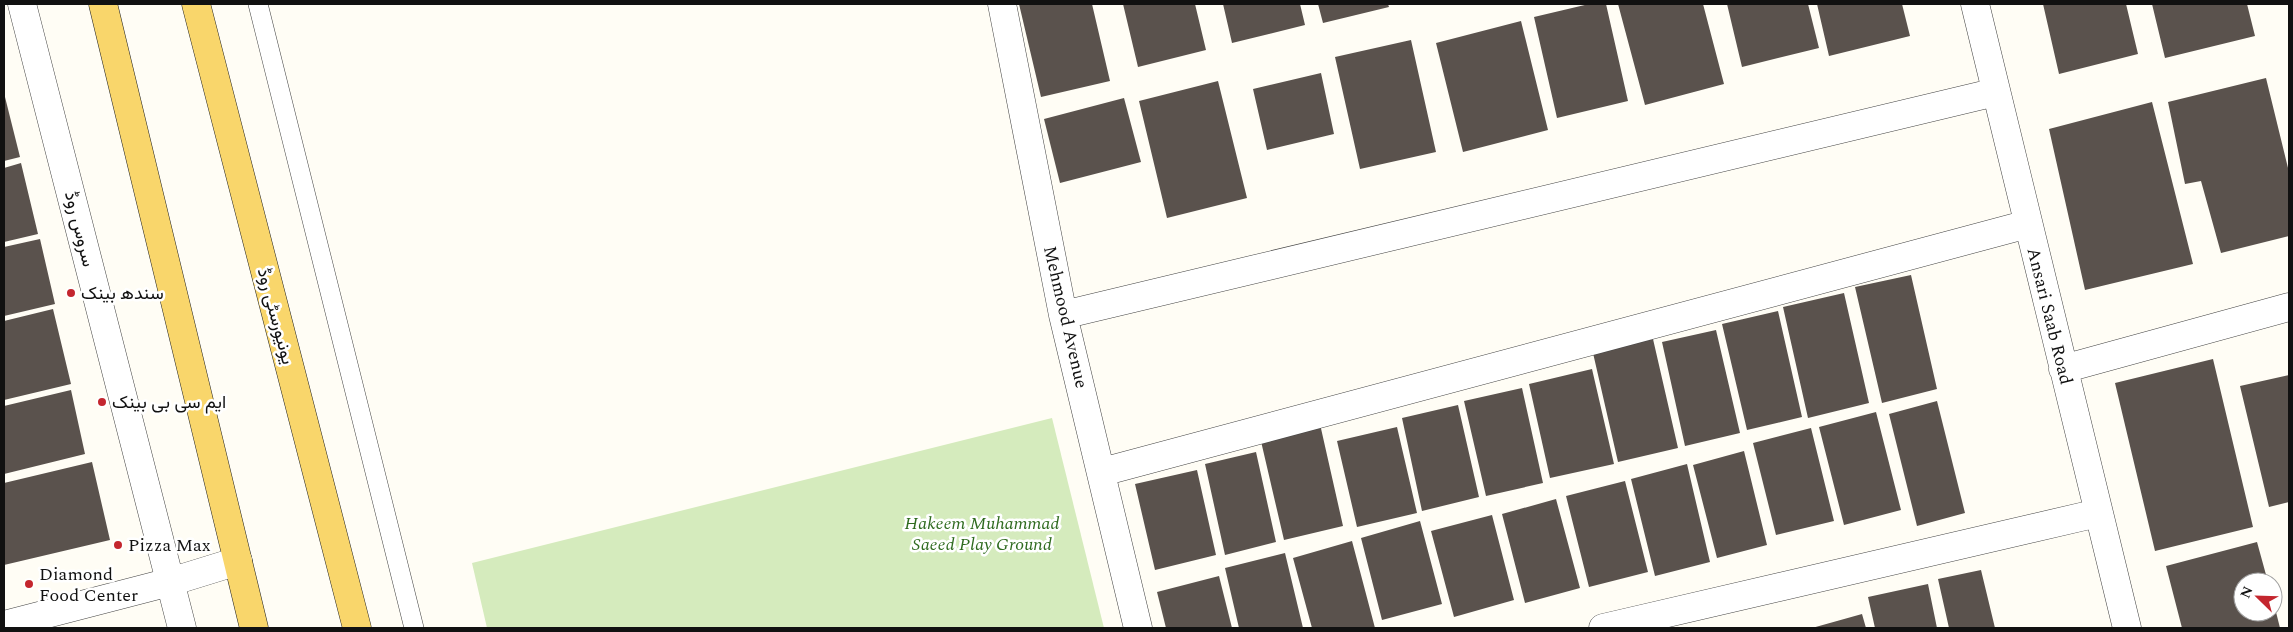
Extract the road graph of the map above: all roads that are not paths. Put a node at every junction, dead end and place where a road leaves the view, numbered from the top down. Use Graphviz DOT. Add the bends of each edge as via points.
graph roads {
  1 [pos="22,4"];
  2 [pos="103,4"];
  3 [pos="196,4"];
  4 [pos="258,4"];
  5 [pos="1002,4"];
  6 [pos="1975,4"];
  7 [pos="1996,92"];
  8 [pos="2028,224"];
  9 [pos="2289,307"];
  10 [pos="1063,315"];
  11 [pos="2063,369"];
  12 [pos="1102,472"];
  13 [pos="2098,513"];
  14 [pos="238,561"];
  15 [pos="170,582"];
  16 [pos="4,625"];
  17 [pos="182,628"];
  18 [pos="254,628"];
  19 [pos="357,628"];
  20 [pos="414,628"];
  21 [pos="1138,628"];
  22 [pos="1603,628"];
  23 [pos="2127,628"];
  1 -- 15 [label="street, سروس روڈ"];
  2 -- 14 [label="main road"];
  3 -- 19 [label="main road, یونیورسٹی روڈ"];
  4 -- 20 [label="lane"];
  5 -- 10 [label="street, Mehmood Avenue"];
  6 -- 7 [label="street, Ansari Saab Road"];
  7 -- 8 [label="street, Ansari Saab Road"];
  7 -- 10 [label="street"];
  8 -- 11 [label="street, Ansari Saab Road"];
  8 -- 12 [label="street"];
  9 -- 11 [label="street"];
  10 -- 12 [label="street, Mehmood Avenue"];
  11 -- 13 [label="street, Ansari Saab Road"];
  12 -- 21 [label="street, Mehmood Avenue"];
  13 -- 22 [label="street"];
  13 -- 23 [label="street, Ansari Saab Road"];
  14 -- 15 [label="street"];
  14 -- 18 [label="main road"];
  15 -- 16 [label="street"];
  15 -- 17 [label="street, سروس روڈ"];
}
